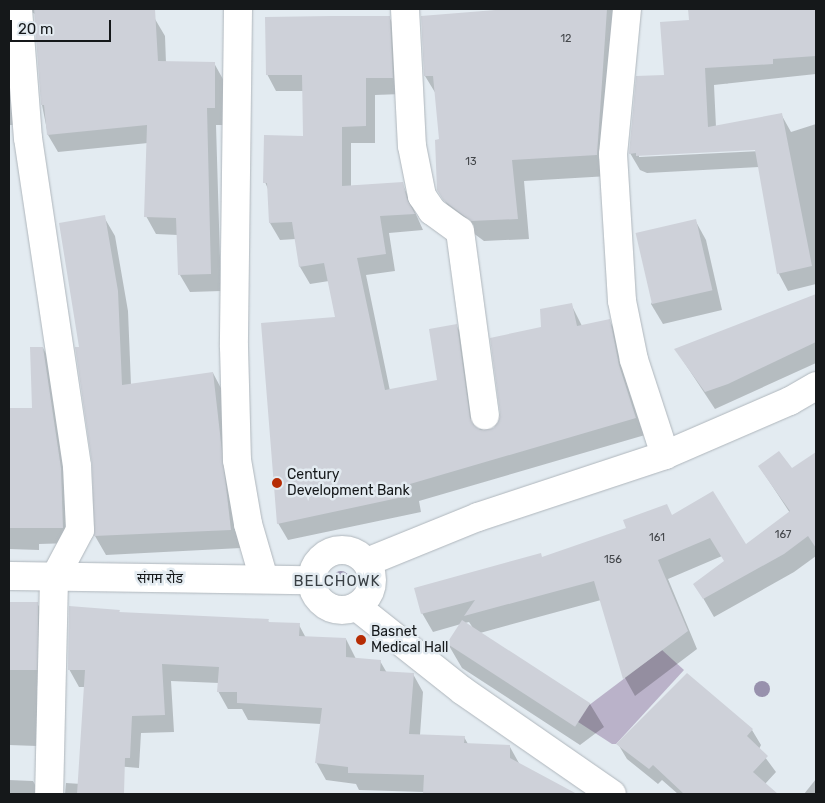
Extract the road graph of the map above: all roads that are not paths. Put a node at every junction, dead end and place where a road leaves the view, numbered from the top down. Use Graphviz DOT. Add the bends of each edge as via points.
graph roads {
  1 [pos="18,9"];
  2 [pos="238,9"];
  3 [pos="405,9"];
  4 [pos="627,9"];
  5 [pos="816,386"];
  6 [pos="485,415"];
  7 [pos="665,455"];
  8 [pos="368,562"];
  9 [pos="9,576"];
  10 [pos="54,579"];
  11 [pos="264,579"];
  12 [pos="311,580"];
  13 [pos="358,607"];
  14 [pos="49,794"];
  15 [pos="612,794"];
  1 -- 10 [label="street" via="28,138 77,466 80,530"];
  2 -- 11 [label="street" via="234,338 237,460 248,524"];
  3 -- 6 [label="street" via="412,146 422,196 432,211 460,231"];
  4 -- 7 [label="street" via="613,154 622,301 634,360"];
  5 -- 7 [label="street" via="790,401"];
  7 -- 8 [label="street" via="478,517"];
  8 -- 12 [label="street" via="352,551 333,551 317,562"];
  8 -- 13 [label="street" via="373,582 371,592"];
  9 -- 10 [label="street, संगम रोड"];
  10 -- 11 [label="street, संगम रोड"];
  10 -- 14 [label="street"];
  11 -- 12 [label="street, संगम रोड"];
  12 -- 13 [label="street" via="316,595 327,607 342,610"];
  13 -- 15 [label="street" via="463,692"];
}
